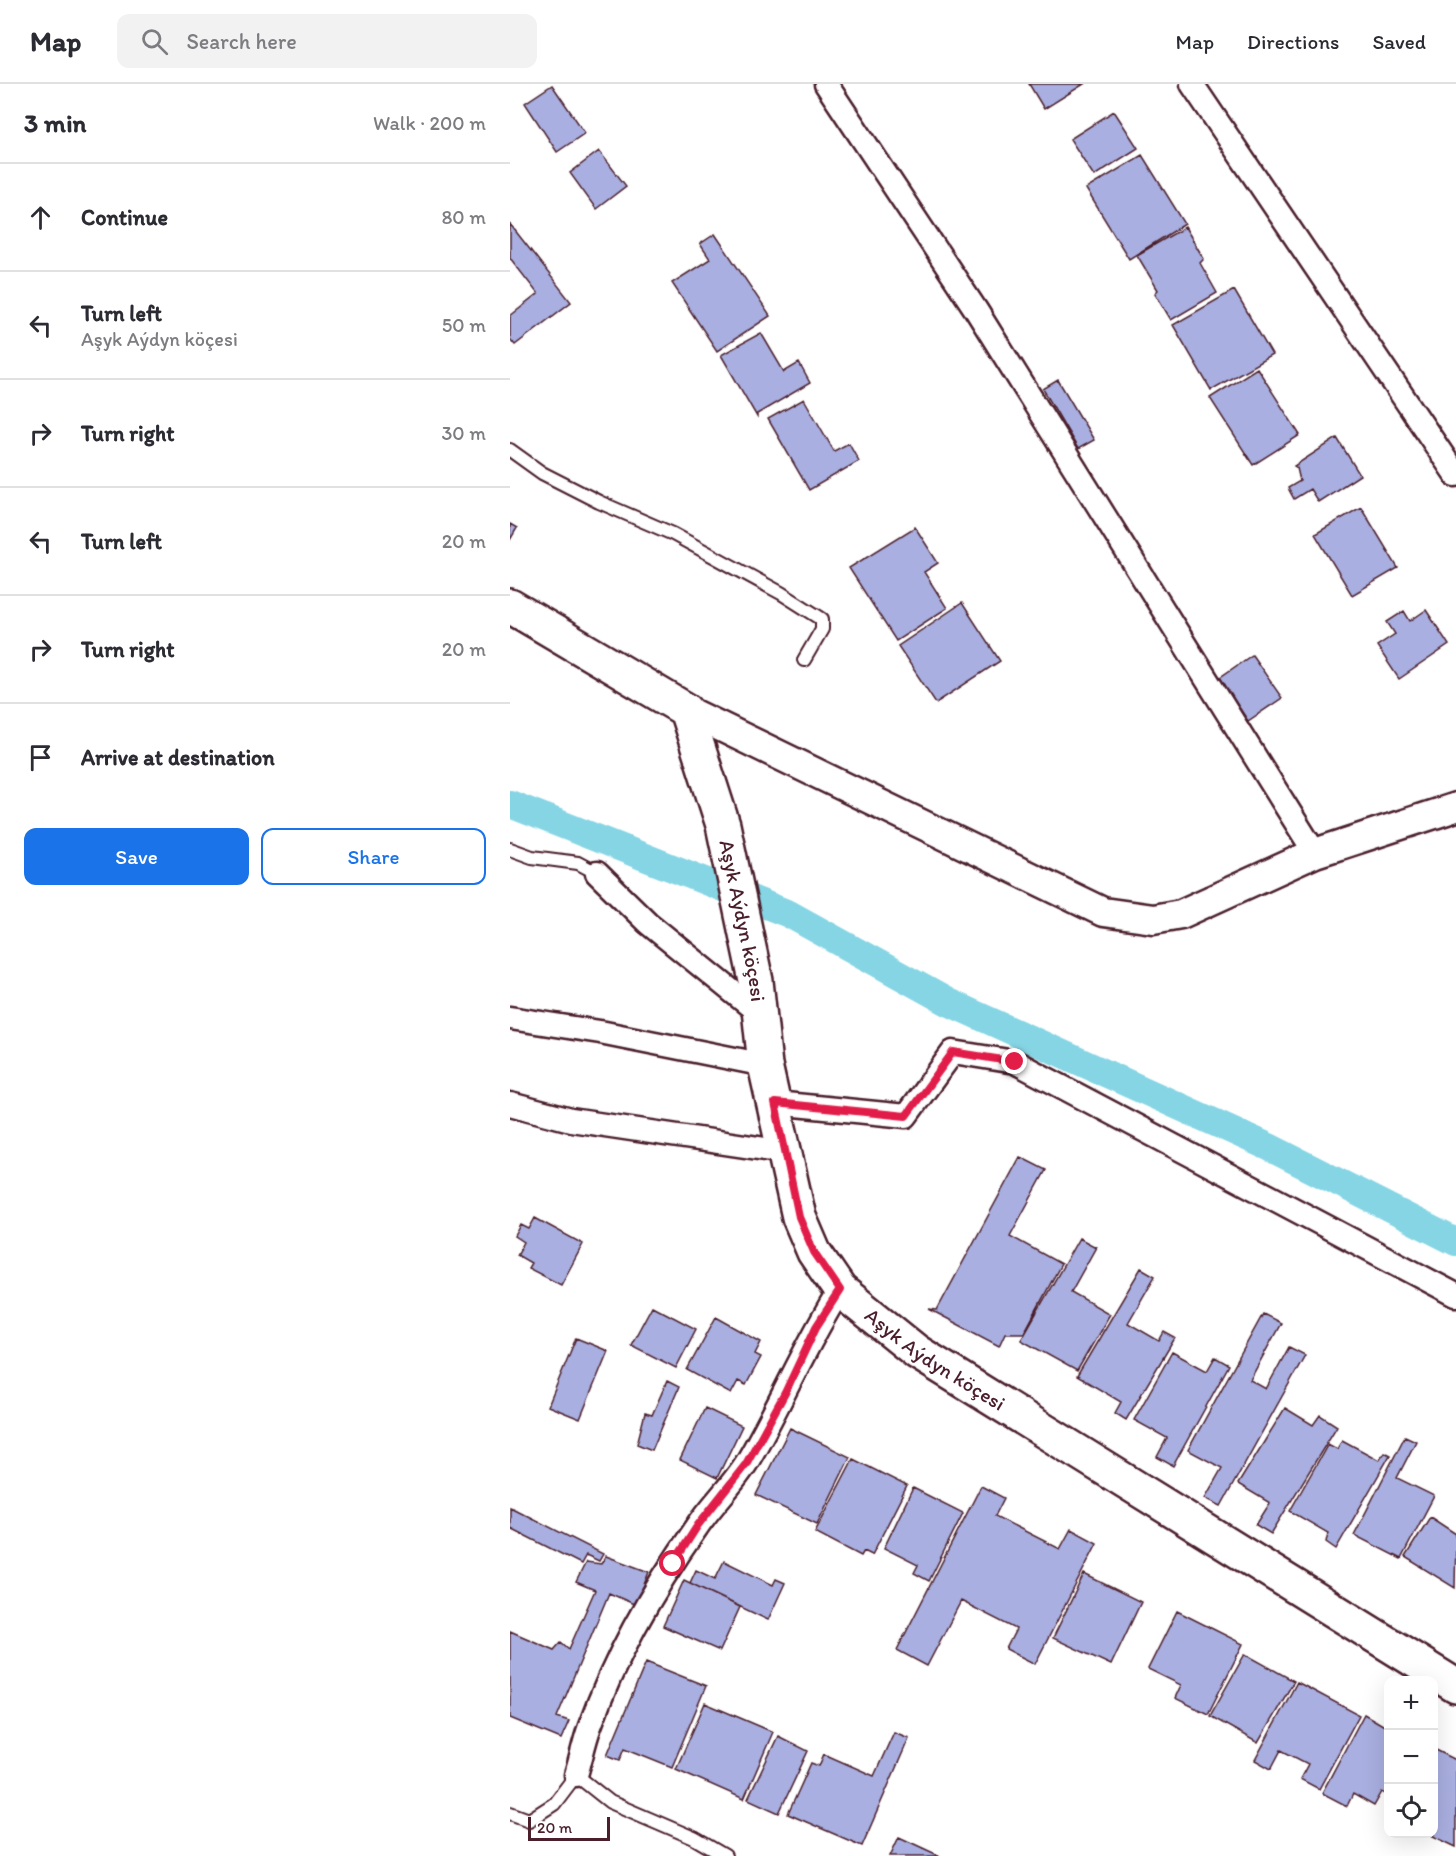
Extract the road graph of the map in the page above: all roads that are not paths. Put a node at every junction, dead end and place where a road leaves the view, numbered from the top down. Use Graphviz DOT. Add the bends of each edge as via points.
graph roads {
  1 [pos="826,84"];
  2 [pos="1192,84"];
  3 [pos="510,450"];
  4 [pos="1456,476"];
  5 [pos="510,606"];
  6 [pos="804,660"];
  7 [pos="686,710"];
  8 [pos="1456,807"];
  9 [pos="510,849"];
  10 [pos="1315,853"];
  11 [pos="597,873"];
  12 [pos="760,1014"];
  13 [pos="510,1018"];
  14 [pos="765,1065"];
  15 [pos="775,1103"];
  16 [pos="510,1104"];
  17 [pos="785,1152"];
  18 [pos="840,1290"];
  19 [pos="1456,1295"];
  20 [pos="1456,1686"];
  21 [pos="576,1774"];
  22 [pos="510,1813"];
  23 [pos="725,1856"];
  1 -- 10 [label="street" via="975,309"];
  2 -- 4 [label="street"];
  3 -- 6 [label="lane" via="589,498 673,534 822,619 822,629"];
  5 -- 7 [label="main road"];
  7 -- 10 [label="street" via="1103,912 1153,919 1181,914"];
  7 -- 12 [label="main road, Aşyk Aýdyn köçesi" via="723,825"];
  8 -- 10 [label="street"];
  9 -- 11 [label="lane" via="532,857 578,863"];
  11 -- 12 [label="street" via="648,923"];
  12 -- 14 [label="main road, Aşyk Aýdyn köçesi"];
  13 -- 14 [label="street"];
  14 -- 15 [label="main road, Aşyk Aýdyn köçesi"];
  15 -- 17 [label="main road, Aşyk Aýdyn köçesi"];
  15 -- 19 [label="street" via="906,1116 953,1052 1015,1062"];
  16 -- 17 [label="street" via="571,1119"];
  17 -- 18 [label="main road, Aşyk Aýdyn köçesi" via="799,1217 814,1252"];
  18 -- 20 [label="main road, Aşyk Aýdyn köçesi" via="917,1352"];
  18 -- 21 [label="street" via="816,1327 746,1464 698,1525 639,1619 589,1727"];
  21 -- 22 [label="lane" via="554,1804 529,1820"];
  21 -- 23 [label="lane" via="610,1802 694,1838"];
}
